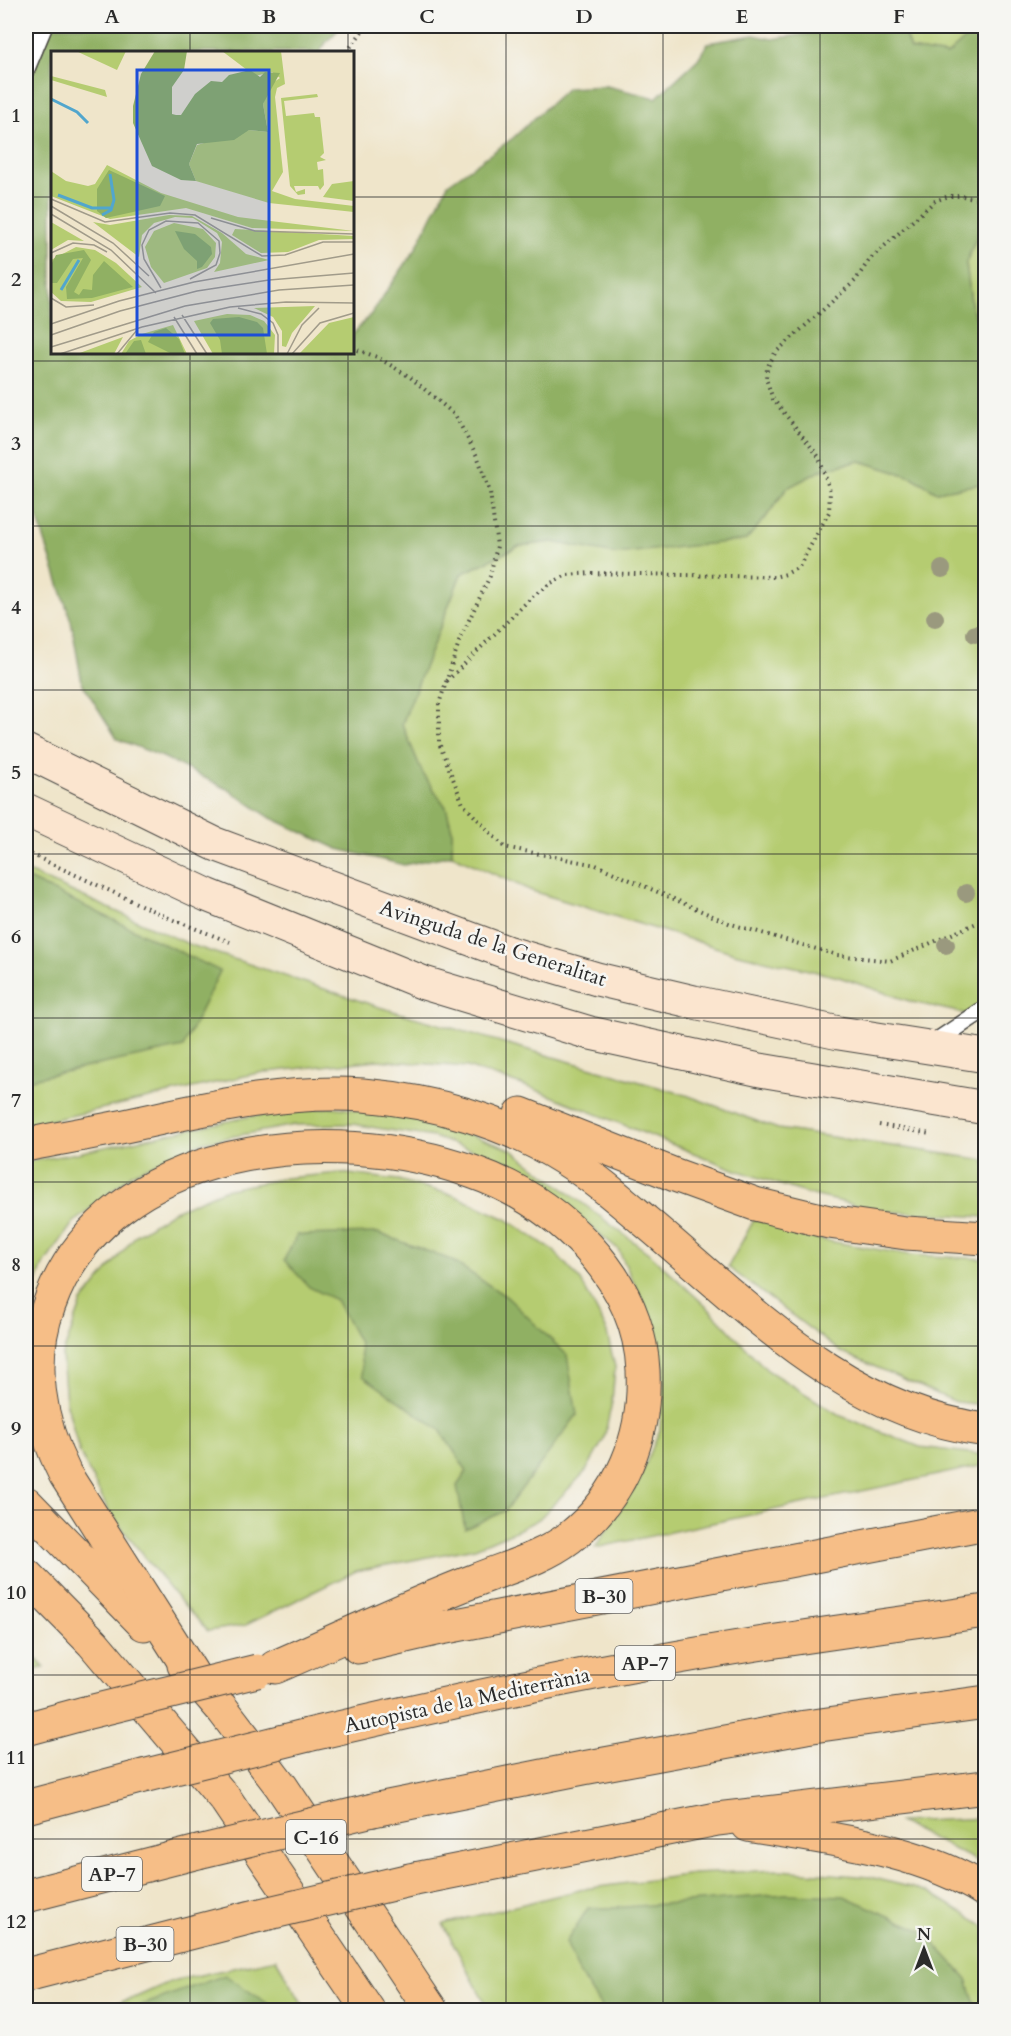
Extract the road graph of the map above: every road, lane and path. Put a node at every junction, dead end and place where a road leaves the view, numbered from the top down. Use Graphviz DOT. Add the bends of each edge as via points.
graph roads {
  1 [pos="43,26"];
  2 [pos="366,26"];
  3 [pos="348,51"];
  4 [pos="26,70"];
  5 [pos="986,200"];
  6 [pos="354,349"];
  7 [pos="447,681"];
  8 [pos="26,751"];
  9 [pos="26,810"];
  10 [pos="986,919"];
  11 [pos="986,1008"];
  12 [pos="926,1047"];
  13 [pos="986,1056"];
  14 [pos="760,1070"];
  15 [pos="986,1093"];
  16 [pos="260,1098"];
  17 [pos="986,1108"];
  18 [pos="26,1144"];
  19 [pos="986,1238"];
  20 [pos="986,1430"];
  21 [pos="26,1503"];
  22 [pos="986,1512"];
  23 [pos="986,1523"];
  24 [pos="952,1528"];
  25 [pos="26,1575"];
  26 [pos="26,1590"];
  27 [pos="986,1611"];
  28 [pos="93,1643"];
  29 [pos="266,1669"];
  30 [pos="191,1672"];
  31 [pos="986,1702"];
  32 [pos="26,1729"];
  33 [pos="986,1787"];
  34 [pos="26,1807"];
  35 [pos="717,1819"];
  36 [pos="986,1891"];
  37 [pos="26,1896"];
  38 [pos="31,1976"];
  39 [pos="368,2010"];
  40 [pos="431,2010"];
  1 -- 4 [label="lane"];
  2 -- 3 [label="path"];
  5 -- 7 [label="path" via="949,196 935,201 775,353 767,368 766,380 773,399 819,457 830,491 829,512 799,567 774,577 567,575 533,596"];
  6 -- 7 [label="path" via="410,377 455,415 478,458 490,492 497,546 490,576 460,639"];
  7 -- 10 [label="path" via="440,704 440,743 464,804 504,847 596,865 731,924 837,955 890,961"];
  8 -- 12 [label="street, Avinguda de la Generalitat" via="215,844 506,952 683,999 839,1033"];
  9 -- 14 [label="street" via="207,895 424,983 590,1033"];
  11 -- 12 [label="lane"];
  12 -- 13 [label="street, Avinguda de la Generalitat"];
  14 -- 15 [label="lane" via="815,1066"];
  14 -- 17 [label="street"];
  16 -- 18 [label="highway"];
  16 -- 19 [label="highway" via="380,1084 463,1094 755,1204 829,1222 906,1233"];
  16 -- 20 [label="highway" via="317,1094 402,1101 449,1110 525,1138 600,1182 736,1299 831,1373 913,1412"];
  21 -- 30 [label="highway, C-16"];
  22 -- 24 [label="highway"];
  23 -- 24 [label="highway, B-30"];
  24 -- 29 [label="highway, B-30" via="441,1628"];
  25 -- 28 [label="highway, C-16"];
  26 -- 28 [label="highway"];
  27 -- 34 [label="highway, Autopista de la Mediterrània / AP-7, bridge" via="633,1665 465,1699"];
  28 -- 39 [label="highway, C-16" via="225,1800"];
  29 -- 30 [label="highway" via="548,1551 589,1520 627,1465 643,1406 642,1357 628,1306 610,1275 580,1239 533,1201 474,1172 438,1161 368,1148 294,1148 224,1159 164,1182 116,1212 77,1252 53,1293 39,1343 39,1396 46,1428 65,1474"];
  29 -- 32 [label="highway, B-30, bridge"];
  30 -- 40 [label="highway, C-16" via="280,1786"];
  31 -- 37 [label="highway, AP-7, bridge" via="806,1727 373,1810"];
  33 -- 35 [label="highway, B-30"];
  35 -- 36 [label="highway" via="915,1858"];
  35 -- 38 [label="highway, B-30, bridge" via="410,1880"];
}
